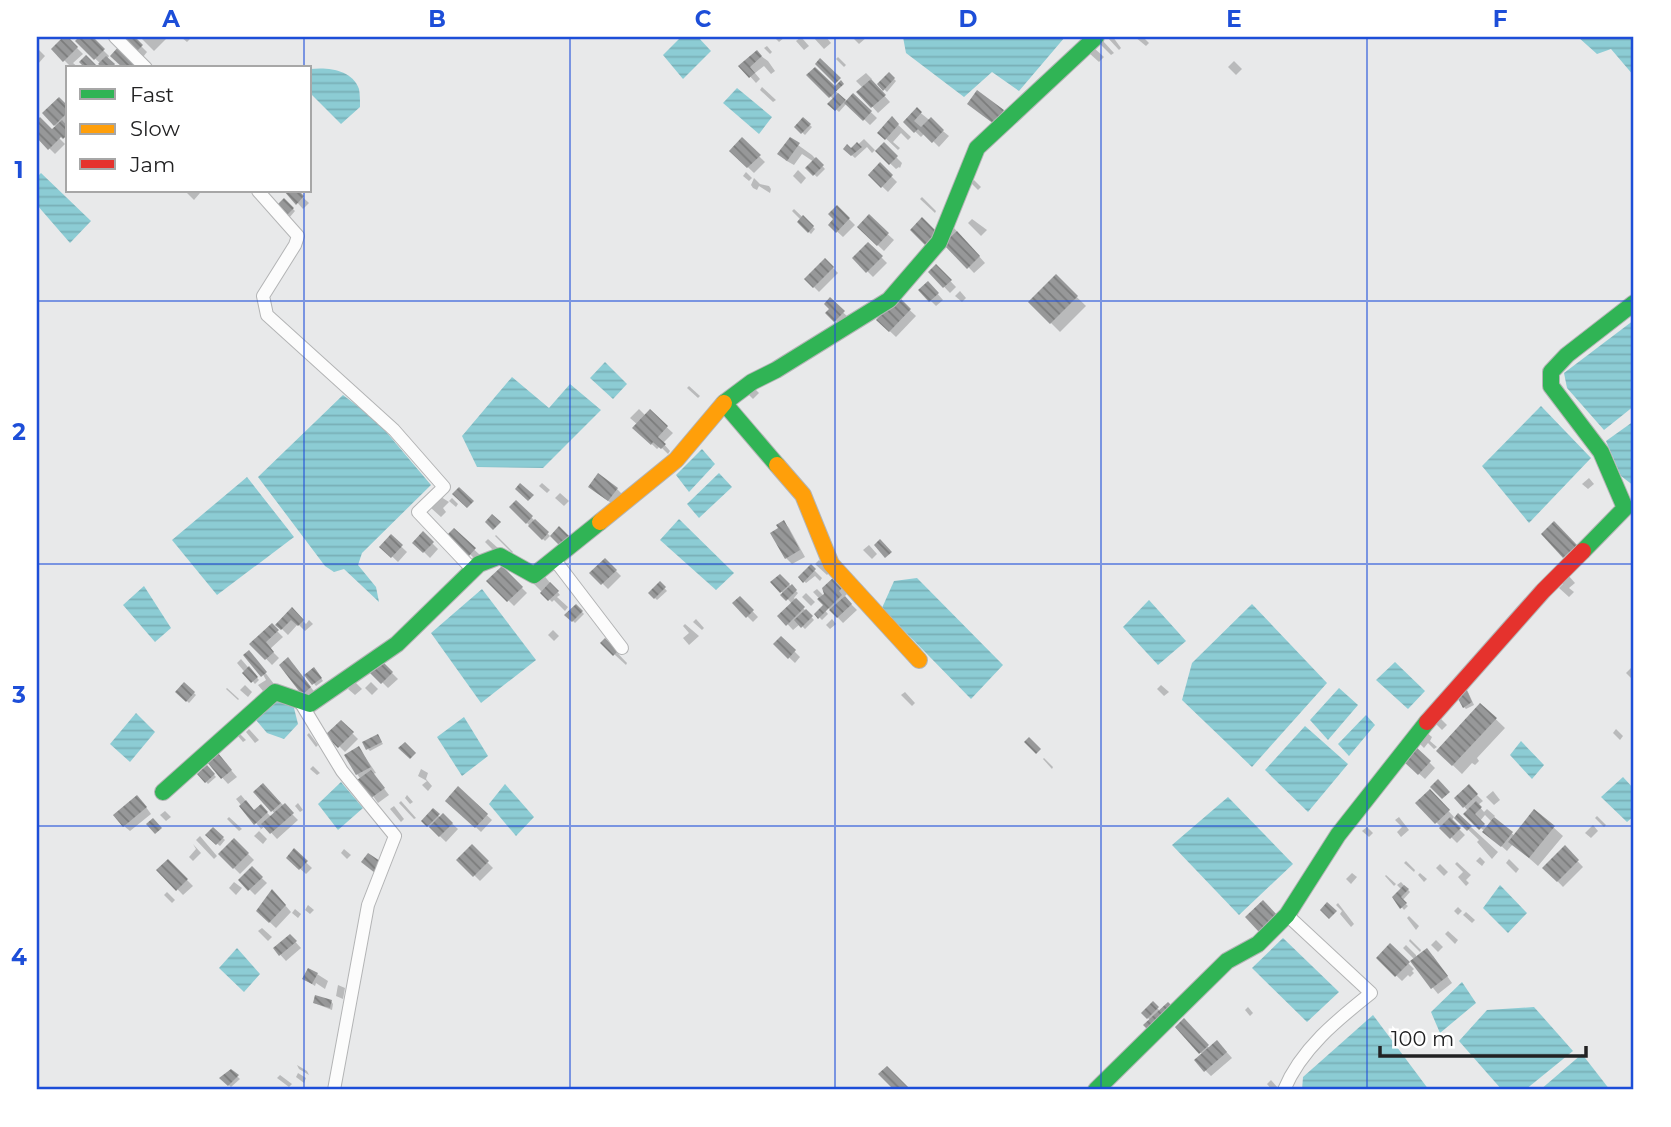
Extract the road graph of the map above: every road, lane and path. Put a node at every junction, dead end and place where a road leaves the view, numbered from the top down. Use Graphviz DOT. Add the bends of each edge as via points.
graph roads {
  1 [pos="115,37"];
  2 [pos="1096,37"];
  3 [pos="144,66"];
  4 [pos="259,192"];
  5 [pos="1634,303"];
  6 [pos="724,403"];
  7 [pos="554,559"];
  8 [pos="472,570"];
  9 [pos="622,648"];
  10 [pos="919,660"];
  11 [pos="299,700"];
  12 [pos="163,792"];
  13 [pos="1287,915"];
  14 [pos="334,1090"];
  15 [pos="1096,1090"];
  16 [pos="1284,1090"];
  1 -- 3 [label="street"];
  2 -- 6 [label="street" via="977,148 939,242 889,300"];
  4 -- 8 [label="street" via="298,236 262,296 267,315 394,430 444,487 418,512"];
  5 -- 13 [label="street" via="1551,372 1551,386 1601,452 1625,508 1437,709 1338,835"];
  6 -- 7 [label="street" via="676,460"];
  6 -- 10 [label="street" via="803,495 831,564"];
  7 -- 8 [label="street" via="534,575 500,556"];
  7 -- 9 [label="street"];
  8 -- 11 [label="street" via="397,644 310,704"];
  11 -- 12 [label="street" via="275,692"];
  11 -- 14 [label="street" via="342,771 395,836 368,905"];
  13 -- 15 [label="street" via="1258,944 1227,961"];
  13 -- 16 [label="street" via="1371,993 1331,1025 1292,1071"];
}
